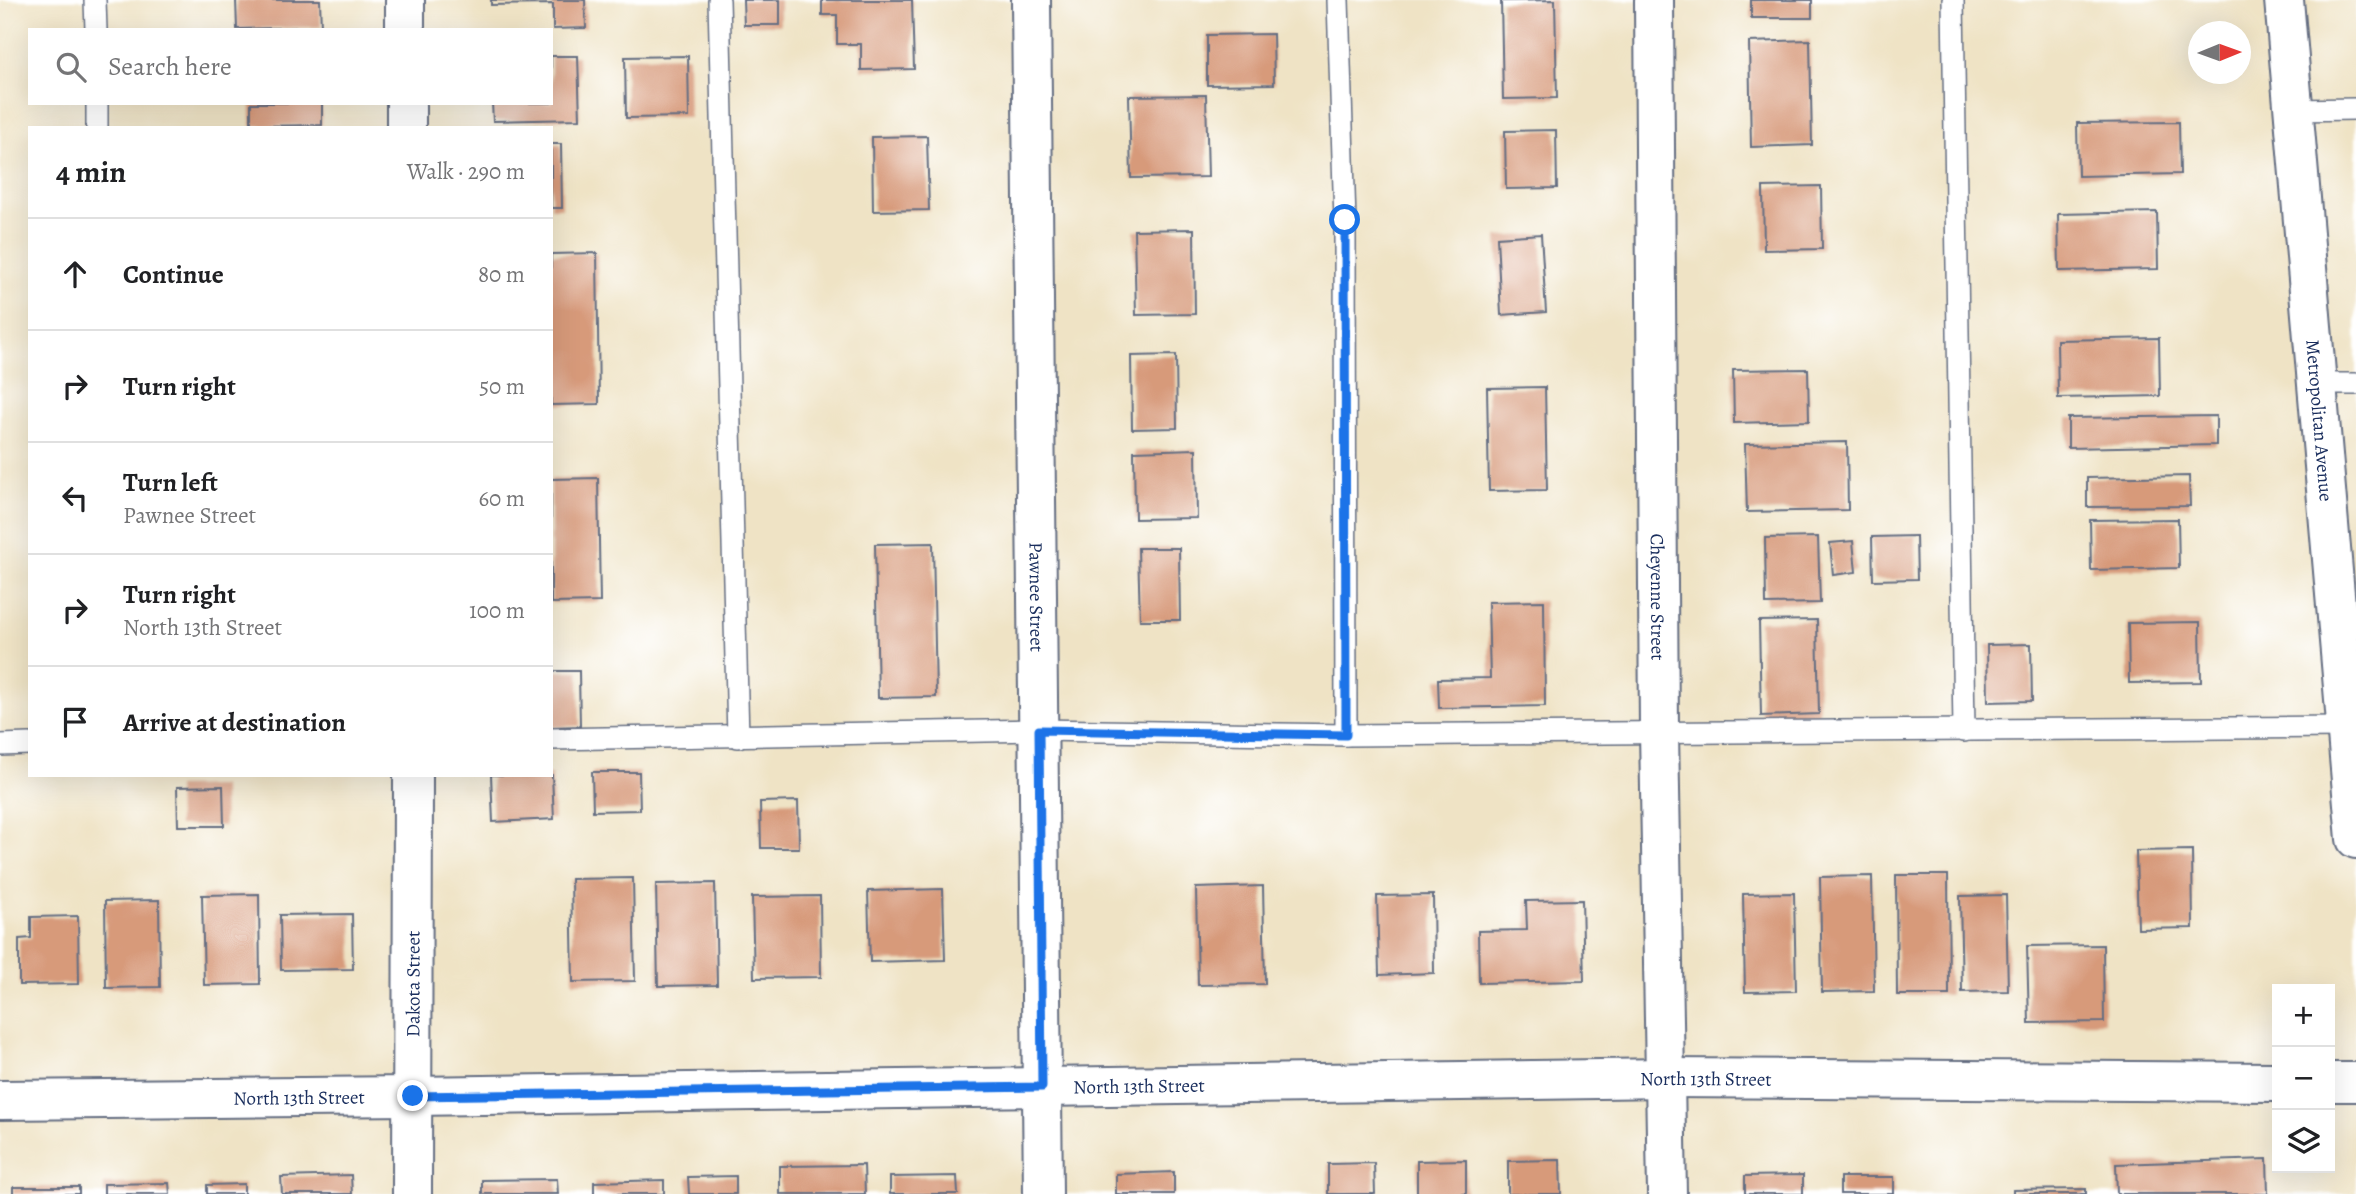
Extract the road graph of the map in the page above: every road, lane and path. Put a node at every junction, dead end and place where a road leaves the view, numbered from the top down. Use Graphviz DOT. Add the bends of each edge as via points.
graph roads {
  1 [pos="95,0"];
  2 [pos="405,0"];
  3 [pos="719,0"];
  4 [pos="1031,0"];
  5 [pos="1338,0"];
  6 [pos="1654,0"];
  7 [pos="1953,0"];
  8 [pos="2284,0"];
  9 [pos="96,28"];
  10 [pos="405,28"];
  11 [pos="97,105"];
  12 [pos="406,105"];
  13 [pos="2356,109"];
  14 [pos="2294,110"];
  15 [pos="97,126"];
  16 [pos="406,126"];
  17 [pos="2316,384"];
  18 [pos="2356,384"];
  19 [pos="2347,727"];
  20 [pos="1039,730"];
  21 [pos="1964,731"];
  22 [pos="1659,732"];
  23 [pos="1346,735"];
  24 [pos="738,737"];
  25 [pos="553,739"];
  26 [pos="28,744"];
  27 [pos="0,745"];
  28 [pos="413,777"];
  29 [pos="2356,839"];
  30 [pos="1666,1078"];
  31 [pos="2272,1082"];
  32 [pos="2335,1082"];
  33 [pos="2356,1082"];
  34 [pos="1042,1087"];
  35 [pos="413,1096"];
  36 [pos="0,1100"];
  37 [pos="412,1194"];
  38 [pos="1043,1194"];
  39 [pos="1667,1194"];
  1 -- 9 [label="lane"];
  2 -- 10 [label="main road"];
  3 -- 24 [label="lane"];
  4 -- 20 [label="main road, Pawnee Street"];
  5 -- 23 [label="lane" via="1345,234"];
  6 -- 22 [label="main road, Cheyenne Street"];
  7 -- 21 [label="lane"];
  8 -- 14 [label="main road, Metropolitan Avenue"];
  11 -- 15 [label="lane"];
  12 -- 16 [label="main road"];
  13 -- 14 [label="lane"];
  14 -- 17 [label="main road, Metropolitan Avenue"];
  17 -- 18 [label="lane"];
  17 -- 19 [label="main road, Metropolitan Avenue"];
  19 -- 21 [label="lane"];
  19 -- 29 [label="main road, Metropolitan Avenue"];
  20 -- 23 [label="lane"];
  20 -- 24 [label="lane"];
  20 -- 34 [label="main road, Pawnee Street"];
  21 -- 22 [label="lane"];
  22 -- 23 [label="lane"];
  22 -- 30 [label="main road, Cheyenne Street"];
  24 -- 25 [label="lane"];
  26 -- 27 [label="lane"];
  28 -- 35 [label="main road, Dakota Street"];
  30 -- 31 [label="main road, North 13th Street"];
  30 -- 34 [label="main road, North 13th Street"];
  30 -- 39 [label="main road, Cheyenne Street"];
  32 -- 33 [label="main road"];
  34 -- 35 [label="main road, North 13th Street"];
  34 -- 38 [label="main road, Pawnee Street"];
  35 -- 36 [label="main road, North 13th Street"];
  35 -- 37 [label="main road, Dakota Street"];
}
